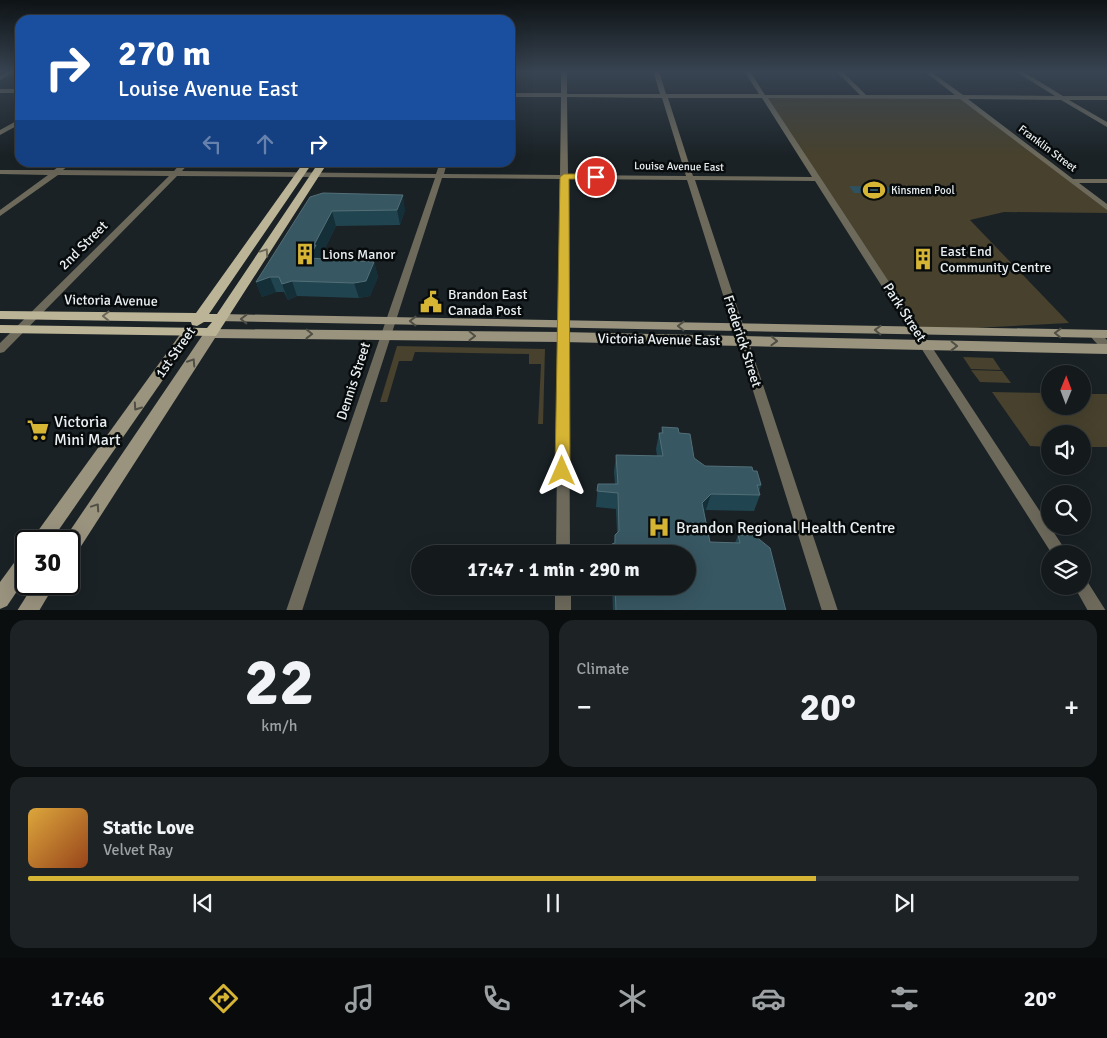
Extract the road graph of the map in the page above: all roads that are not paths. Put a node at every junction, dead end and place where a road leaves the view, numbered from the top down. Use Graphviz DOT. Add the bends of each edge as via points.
graph roads {
  1 [pos="564,99"];
  2 [pos="665,99"];
  3 [pos="766,99"];
  4 [pos="965,99"];
  5 [pos="1064,99"];
  6 [pos="15,124"];
  7 [pos="1107,125"];
  8 [pos="0,133"];
  9 [pos="64,167"];
  10 [pos="182,167"];
  11 [pos="306,167"];
  12 [pos="321,167"];
  13 [pos="442,167"];
  14 [pos="0,172"];
  15 [pos="56,173"];
  16 [pos="175,174"];
  17 [pos="301,175"];
  18 [pos="316,175"];
  19 [pos="440,175"];
  20 [pos="564,177"];
  21 [pos="690,178"];
  22 [pos="817,179"];
  23 [pos="1071,180"];
  24 [pos="1107,181"];
  25 [pos="1107,208"];
  26 [pos="0,214"];
  27 [pos="0,315"];
  28 [pos="35,315"];
  29 [pos="200,318"];
  30 [pos="221,318"];
  31 [pos="390,321"];
  32 [pos="738,327"];
  33 [pos="0,329"];
  34 [pos="20,330"];
  35 [pos="562,330"];
  36 [pos="918,331"];
  37 [pos="190,332"];
  38 [pos="211,333"];
  39 [pos="1101,334"];
  40 [pos="385,336"];
  41 [pos="743,340"];
  42 [pos="927,346"];
  43 [pos="1107,347"];
  44 [pos="0,349"];
  45 [pos="49,530"];
  46 [pos="80,531"];
  47 [pos="563,545"];
  48 [pos="1055,545"];
  49 [pos="15,578"];
  50 [pos="37,595"];
  51 [pos="563,595"];
  52 [pos="1088,595"];
  53 [pos="0,599"];
  54 [pos="27,610"];
  55 [pos="294,610"];
  56 [pos="563,610"];
  57 [pos="830,610"];
  58 [pos="1098,610"];
  1 -- 20 [label="street"];
  2 -- 21 [label="street, Frederick Street"];
  3 -- 22 [label="street, Park Street"];
  4 -- 23 [label="street, Franklin Street"];
  5 -- 7 [label="street"];
  6 -- 8 [label="street"];
  9 -- 15 [label="street"];
  10 -- 16 [label="street, 2nd Street"];
  11 -- 17 [label="main road, 1st Street"];
  12 -- 18 [label="main road, 1st Street"];
  13 -- 19 [label="street, Dennis Street"];
  14 -- 15 [label="street, Louise Avenue East"];
  15 -- 16 [label="street, Louise Avenue East"];
  15 -- 26 [label="street"];
  16 -- 17 [label="street, Louise Avenue East"];
  16 -- 28 [label="street, 2nd Street"];
  17 -- 18 [label="street, Louise Avenue East"];
  17 -- 29 [label="main road, 1st Street"];
  18 -- 19 [label="street, Louise Avenue East"];
  30 -- 18 [label="main road, 1st Street, one-way"];
  19 -- 20 [label="street, Louise Avenue East"];
  19 -- 31 [label="street, Dennis Street"];
  20 -- 21 [label="street, Louise Avenue East"];
  20 -- 35 [label="street"];
  21 -- 22 [label="street, Louise Avenue East"];
  21 -- 32 [label="street, Frederick Street"];
  22 -- 36 [label="street, Park Street"];
  23 -- 24 [label="street"];
  23 -- 25 [label="street, Franklin Street"];
  27 -- 28 [label="main road, Victoria Avenue"];
  29 -- 28 [label="main road, Victoria Avenue, one-way"];
  28 -- 34 [label="street, 2nd Street"];
  29 -- 30 [label="main road, Victoria Avenue"];
  29 -- 37 [label="main road, 1st Street"];
  31 -- 30 [label="main road, Victoria Avenue East, one-way"];
  30 -- 38 [label="main road, 1st Street"];
  35 -- 31 [label="main road, Victoria Avenue East, one-way"];
  31 -- 40 [label="street, Dennis Street"];
  32 -- 35 [label="main road, Victoria Avenue East, one-way"];
  36 -- 32 [label="main road, Victoria Avenue East, one-way"];
  32 -- 41 [label="street, Frederick Street"];
  33 -- 34 [label="main road"];
  34 -- 37 [label="main road"];
  34 -- 44 [label="street, 2nd Street"];
  40 -- 35 [label="main road, Victoria Avenue East, one-way"];
  35 -- 41 [label="main road, Victoria Avenue East"];
  35 -- 47 [label="street"];
  39 -- 36 [label="main road, Victoria Avenue East, one-way"];
  36 -- 42 [label="street, Park Street"];
  37 -- 38 [label="main road"];
  37 -- 45 [label="main road, 1st Street, one-way"];
  38 -- 40 [label="main road, Victoria Avenue East, one-way"];
  46 -- 38 [label="main road, 1st Street, one-way"];
  39 -- 43 [label="street"];
  40 -- 55 [label="street, Dennis Street"];
  41 -- 42 [label="main road, Victoria Avenue East, one-way"];
  41 -- 57 [label="street, Frederick Street"];
  42 -- 43 [label="main road, Victoria Avenue East, one-way"];
  42 -- 48 [label="street, Park Street"];
  49 -- 53 [label="main road"];
  50 -- 54 [label="main road"];
  51 -- 56 [label="street"];
  52 -- 58 [label="street"];
}
